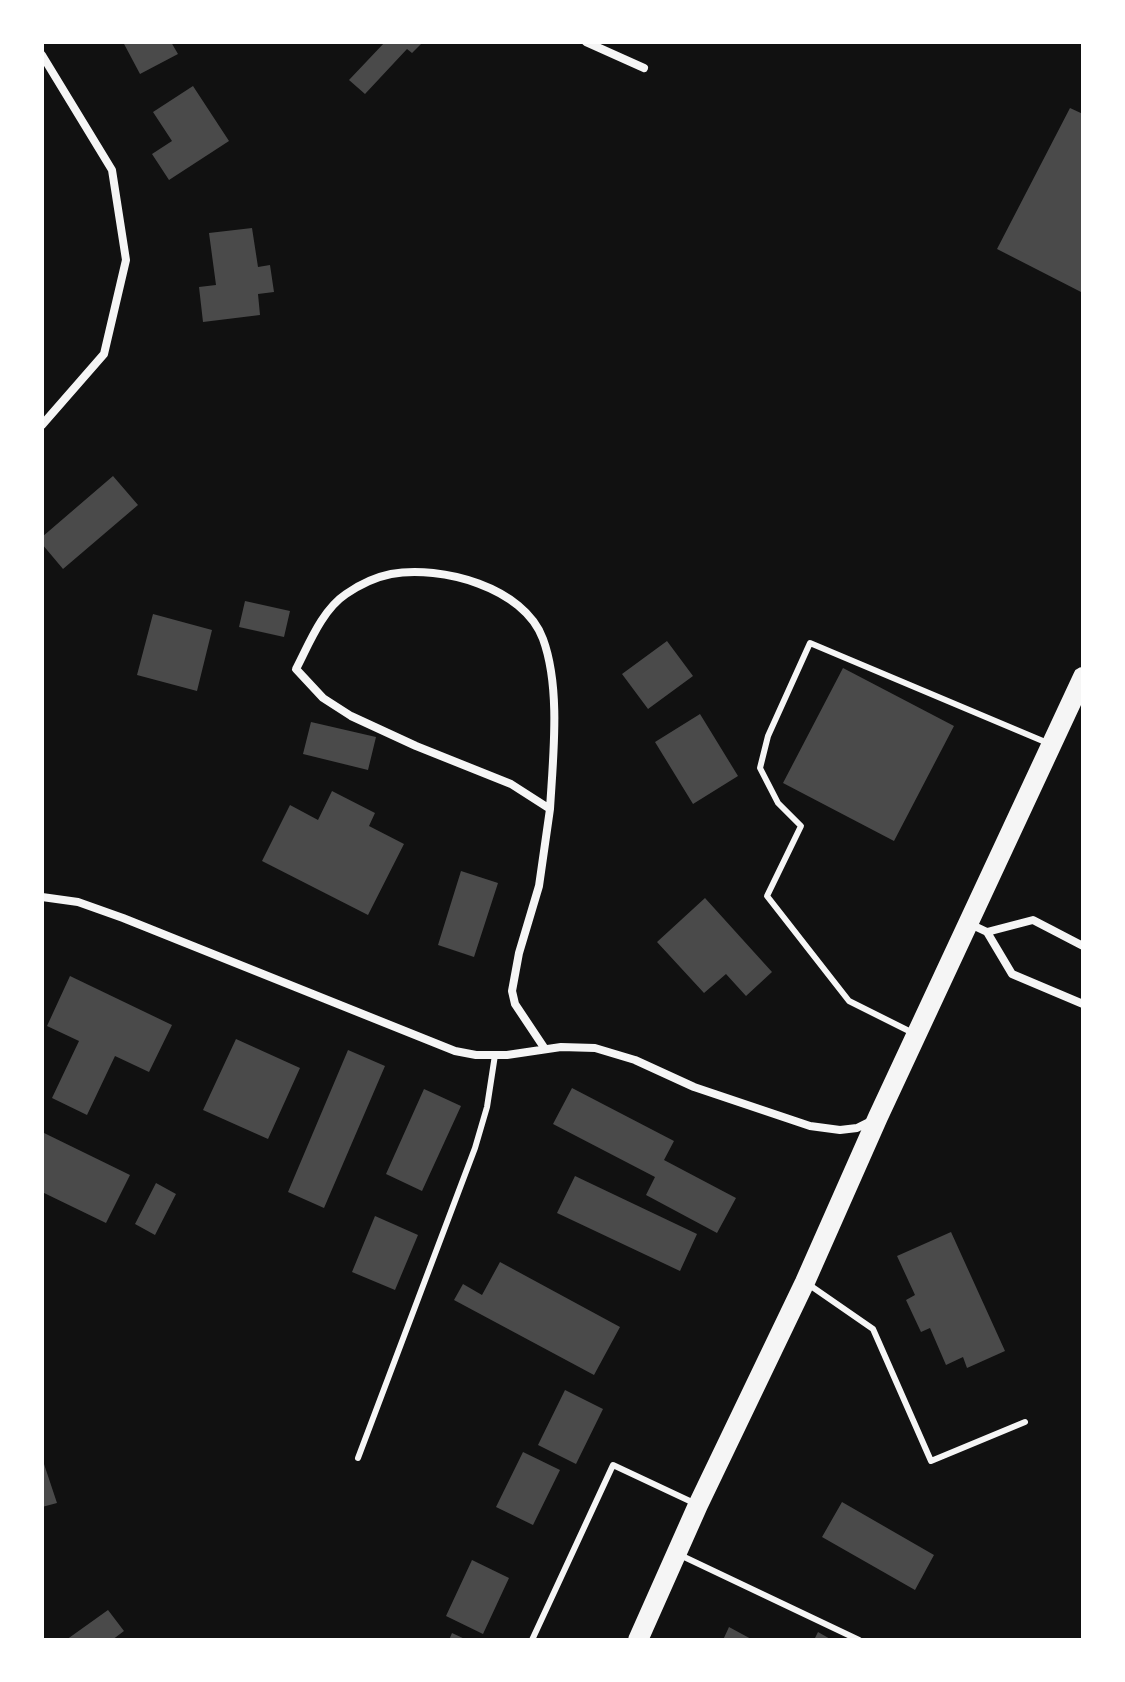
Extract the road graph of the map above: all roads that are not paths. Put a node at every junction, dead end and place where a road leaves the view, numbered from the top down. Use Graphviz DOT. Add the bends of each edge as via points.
graph roads {
  1 [pos="586,42"];
  2 [pos="42,55"];
  3 [pos="644,68"];
  4 [pos="42,425"];
  5 [pos="1083,677"];
  6 [pos="1051,744"];
  7 [pos="550,809"];
  8 [pos="42,897"];
  9 [pos="967,923"];
  10 [pos="987,932"];
  11 [pos="1083,946"];
  12 [pos="1083,1004"];
  13 [pos="916,1034"];
  14 [pos="545,1049"];
  15 [pos="495,1055"];
  16 [pos="878,1117"];
  17 [pos="805,1282"];
  18 [pos="1025,1422"];
  19 [pos="358,1458"];
  20 [pos="698,1505"];
  21 [pos="677,1554"];
  22 [pos="532,1640"];
  23 [pos="638,1640"];
  24 [pos="859,1640"];
  1 -- 3 [label="street"];
  2 -- 4 [label="street" via="112,170 126,260 104,354"];
  5 -- 6 [label="main road"];
  6 -- 9 [label="main road"];
  6 -- 13 [label="lane" via="810,643 768,736 760,768 778,803 801,826 767,896 849,1001"];
  7 -- 7 [label="street" via="511,784 378,729 323,698 296,669 343,595 389,574 438,574 504,594 527,614 542,636 552,684"];
  7 -- 14 [label="street" via="539,886 512,991"];
  8 -- 15 [label="street" via="78,902 123,918 437,1046"];
  9 -- 10 [label="street"];
  9 -- 13 [label="main road"];
  10 -- 11 [label="street" via="1033,920"];
  10 -- 12 [label="street" via="1012,974"];
  13 -- 16 [label="main road"];
  14 -- 15 [label="street"];
  14 -- 16 [label="street" via="595,1048 810,1126 857,1128"];
  15 -- 19 [label="lane" via="475,1148"];
  16 -- 17 [label="main road"];
  17 -- 18 [label="lane" via="873,1329 931,1461"];
  17 -- 20 [label="main road"];
  20 -- 21 [label="main road"];
  20 -- 22 [label="lane" via="613,1465"];
  21 -- 23 [label="main road"];
  21 -- 24 [label="lane"];
}
